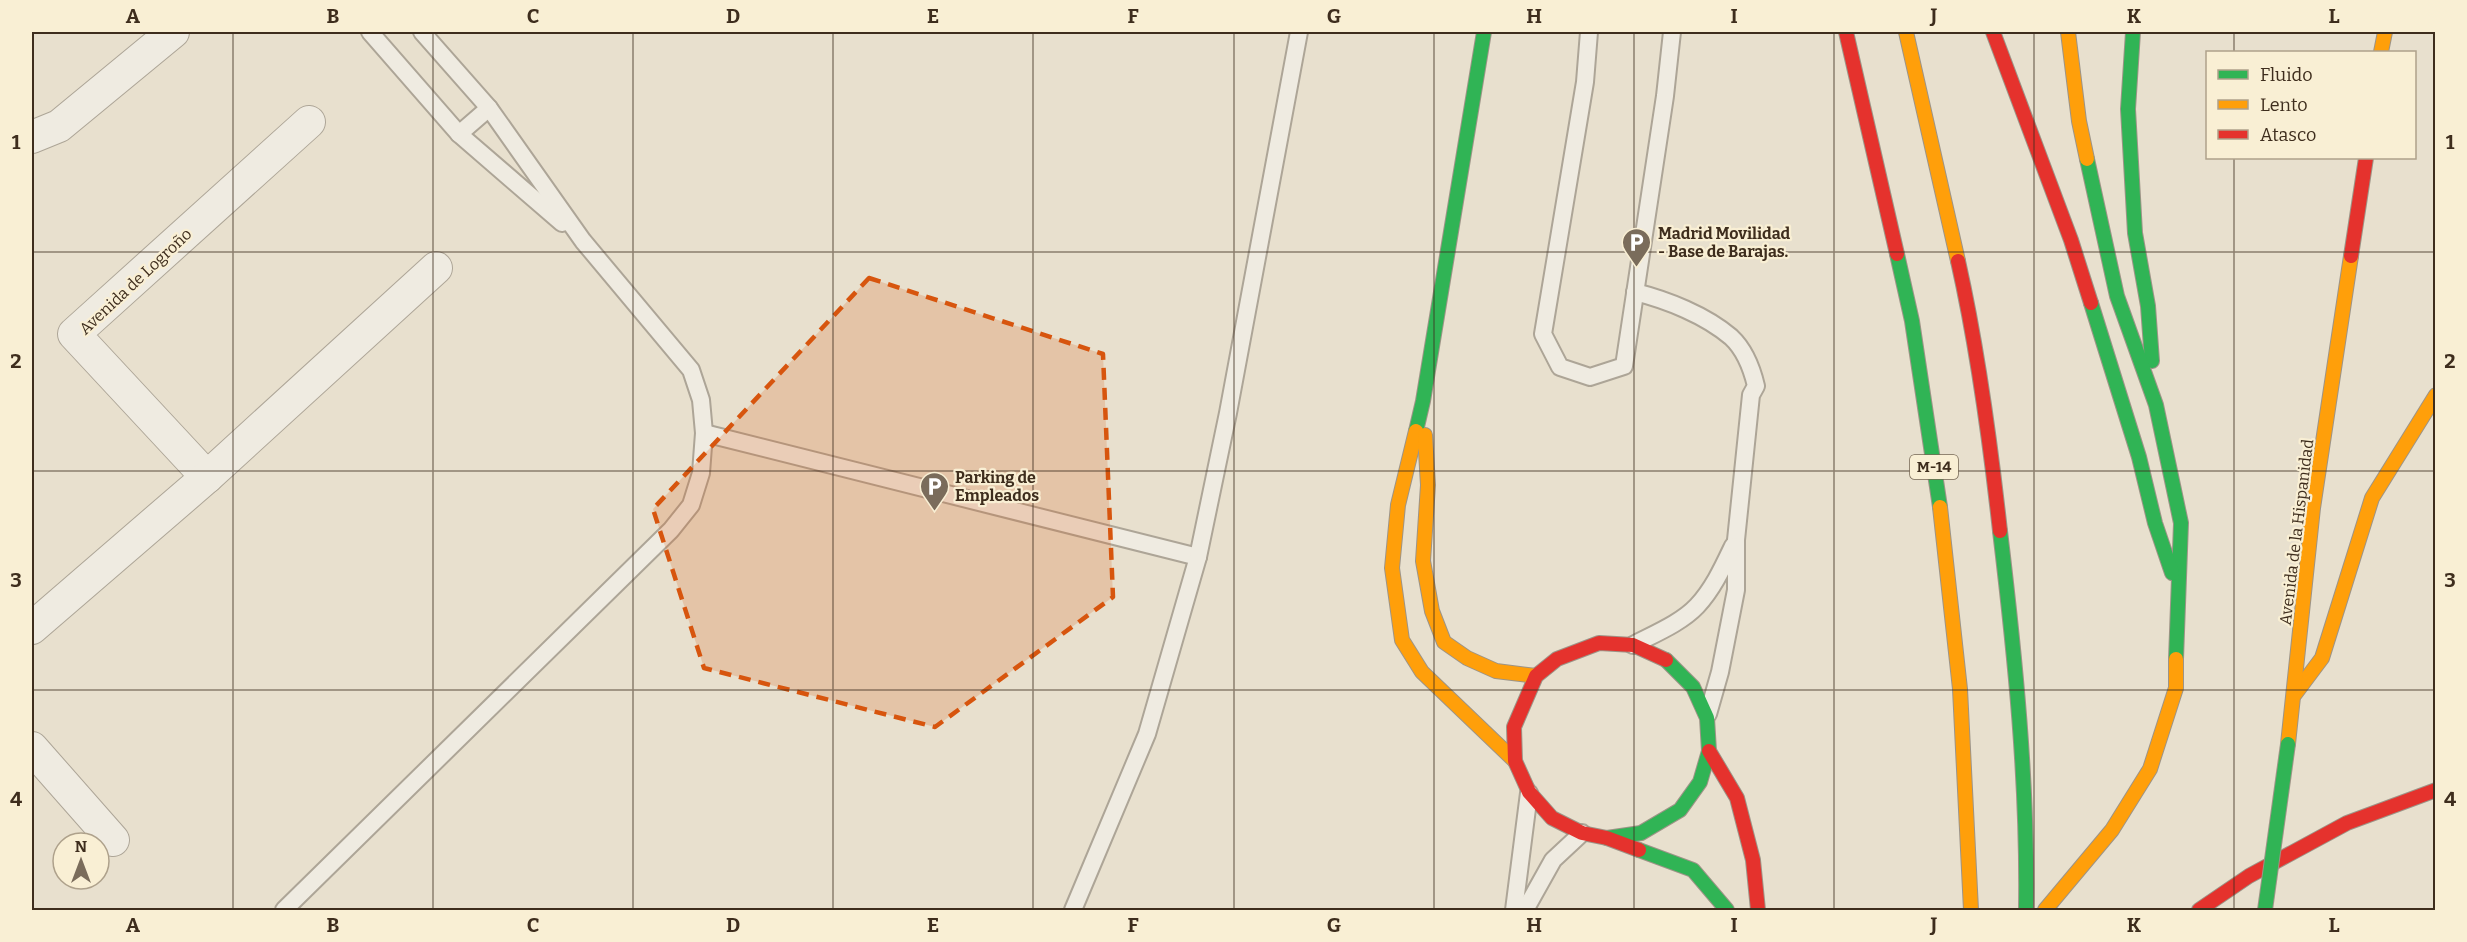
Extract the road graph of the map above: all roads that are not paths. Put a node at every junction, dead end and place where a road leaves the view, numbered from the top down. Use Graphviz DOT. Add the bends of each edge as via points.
graph roads {
  1 [pos="173,32"];
  2 [pos="370,32"];
  3 [pos="422,32"];
  4 [pos="1299,32"];
  5 [pos="1484,32"];
  6 [pos="1589,32"];
  7 [pos="1672,32"];
  8 [pos="1846,32"];
  9 [pos="1906,32"];
  10 [pos="1993,32"];
  11 [pos="2068,32"];
  12 [pos="2133,32"];
  13 [pos="2385,32"];
  14 [pos="2381,51"];
  15 [pos="489,108"];
  16 [pos="309,122"];
  17 [pos="459,134"];
  18 [pos="32,137"];
  19 [pos="2366,159"];
  20 [pos="583,241"];
  21 [pos="436,268"];
  22 [pos="1635,292"];
  23 [pos="2436,395"];
  24 [pos="1423,401"];
  25 [pos="2156,405"];
  26 [pos="704,433"];
  27 [pos="207,477"];
  28 [pos="1736,540"];
  29 [pos="1198,558"];
  30 [pos="2177,589"];
  31 [pos="32,628"];
  32 [pos="1633,645"];
  33 [pos="1536,676"];
  34 [pos="2294,696"];
  35 [pos="1707,718"];
  36 [pos="32,748"];
  37 [pos="1709,751"];
  38 [pos="1515,761"];
  39 [pos="2436,790"];
  40 [pos="1529,792"];
  41 [pos="1582,833"];
  42 [pos="1607,838"];
  43 [pos="113,840"];
  44 [pos="284,910"];
  45 [pos="1073,910"];
  46 [pos="1514,910"];
  47 [pos="1525,910"];
  48 [pos="1727,910"];
  49 [pos="1758,910"];
  50 [pos="1971,910"];
  51 [pos="2026,910"];
  52 [pos="2045,910"];
  53 [pos="2199,910"];
  54 [pos="2265,910"];
  1 -- 18 [label="street" via="59,126"];
  2 -- 17 [label="lane"];
  3 -- 15 [label="lane"];
  4 -- 29 [label="lane"];
  5 -- 24 [label="main road"];
  6 -- 22 [label="lane" via="1585,82 1544,334 1560,367 1590,377 1624,366"];
  7 -- 22 [label="lane"];
  8 -- 50 [label="main road, M-14" via="1912,321 1941,516 1960,688"];
  9 -- 51 [label="main road" via="1968,306 1990,444 2014,648"];
  10 -- 30 [label="main road" via="2071,240"];
  11 -- 25 [label="main road" via="2079,121 2117,296"];
  12 -- 25 [label="main road" via="2128,109 2134,234 2148,306"];
  13 -- 14 [label="main road"];
  15 -- 17 [label="lane"];
  15 -- 20 [label="lane"];
  16 -- 27 [label="street, Avenida de Logroño" via="74,334"];
  17 -- 20 [label="lane"];
  19 -- 34 [label="main road, Avenida de la Hispanidad" via="2313,508"];
  20 -- 26 [label="lane" via="691,370 701,400"];
  21 -- 27 [label="street"];
  22 -- 28 [label="lane" via="1696,315 1732,338 1750,364 1756,386 1751,395"];
  23 -- 34 [label="main road" via="2372,498 2322,658"];
  24 -- 33 [label="main road" via="1428,485 1423,561 1432,611 1444,642 1496,671"];
  24 -- 38 [label="main road" via="1398,505 1392,568 1402,640 1422,672"];
  25 -- 30 [label="main road" via="2181,523"];
  26 -- 29 [label="lane"];
  26 -- 44 [label="lane" via="701,473 691,505 671,530"];
  27 -- 31 [label="street"];
  28 -- 32 [label="lane" via="1720,574 1696,607"];
  28 -- 35 [label="lane" via="1736,590"];
  29 -- 45 [label="lane" via="1147,734"];
  30 -- 52 [label="main road" via="2176,688 2150,769 2112,830"];
  32 -- 33 [label="main road" via="1599,643 1557,659"];
  32 -- 35 [label="main road" via="1670,662 1693,687"];
  33 -- 38 [label="main road" via="1514,727"];
  34 -- 54 [label="main road, Avenida de la Hispanidad, bridge"];
  35 -- 37 [label="main road"];
  36 -- 43 [label="street"];
  37 -- 42 [label="main road" via="1700,782 1680,810 1641,833"];
  37 -- 49 [label="main road" via="1737,798 1753,860"];
  38 -- 40 [label="main road"];
  39 -- 53 [label="main road" via="2348,823 2249,876"];
  40 -- 41 [label="main road" via="1552,818"];
  40 -- 46 [label="lane"];
  41 -- 42 [label="main road"];
  41 -- 47 [label="lane" via="1553,860"];
  42 -- 48 [label="main road" via="1693,870"];
}
